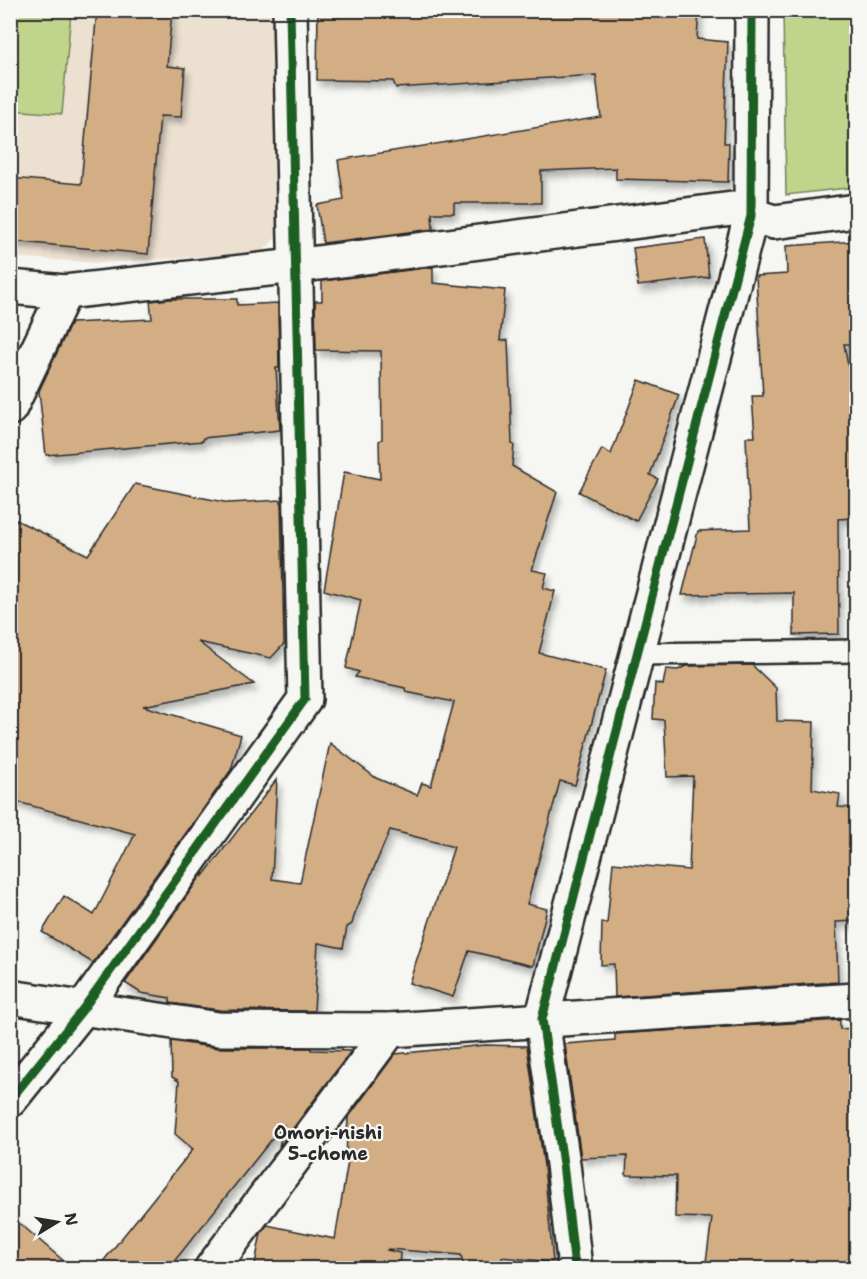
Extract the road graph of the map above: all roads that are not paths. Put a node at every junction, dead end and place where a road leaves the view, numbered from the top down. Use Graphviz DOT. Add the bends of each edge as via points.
graph roads {
  1 [pos="290,10"];
  2 [pos="752,10"];
  3 [pos="856,211"];
  4 [pos="751,216"];
  5 [pos="295,266"];
  6 [pos="10,287"];
  7 [pos="65,292"];
  8 [pos="10,408"];
  9 [pos="856,651"];
  10 [pos="637,654"];
  11 [pos="10,997"];
  12 [pos="856,1000"];
  13 [pos="83,1009"];
  14 [pos="542,1019"];
  15 [pos="390,1030"];
  16 [pos="10,1100"];
  17 [pos="212,1269"];
  18 [pos="575,1269"];
  1 -- 5 [label="street"];
  2 -- 4 [label="street"];
  3 -- 4 [label="street" via="774,222"];
  4 -- 5 [label="street" via="732,209"];
  4 -- 10 [label="street"];
  5 -- 7 [label="street"];
  5 -- 13 [label="street" via="305,699"];
  6 -- 7 [label="street"];
  7 -- 8 [label="street"];
  9 -- 10 [label="lane"];
  10 -- 14 [label="street"];
  11 -- 13 [label="street"];
  12 -- 14 [label="street"];
  13 -- 15 [label="street" via="218,1029"];
  13 -- 16 [label="street"];
  14 -- 15 [label="street"];
  14 -- 18 [label="street"];
  15 -- 17 [label="street"];
}
